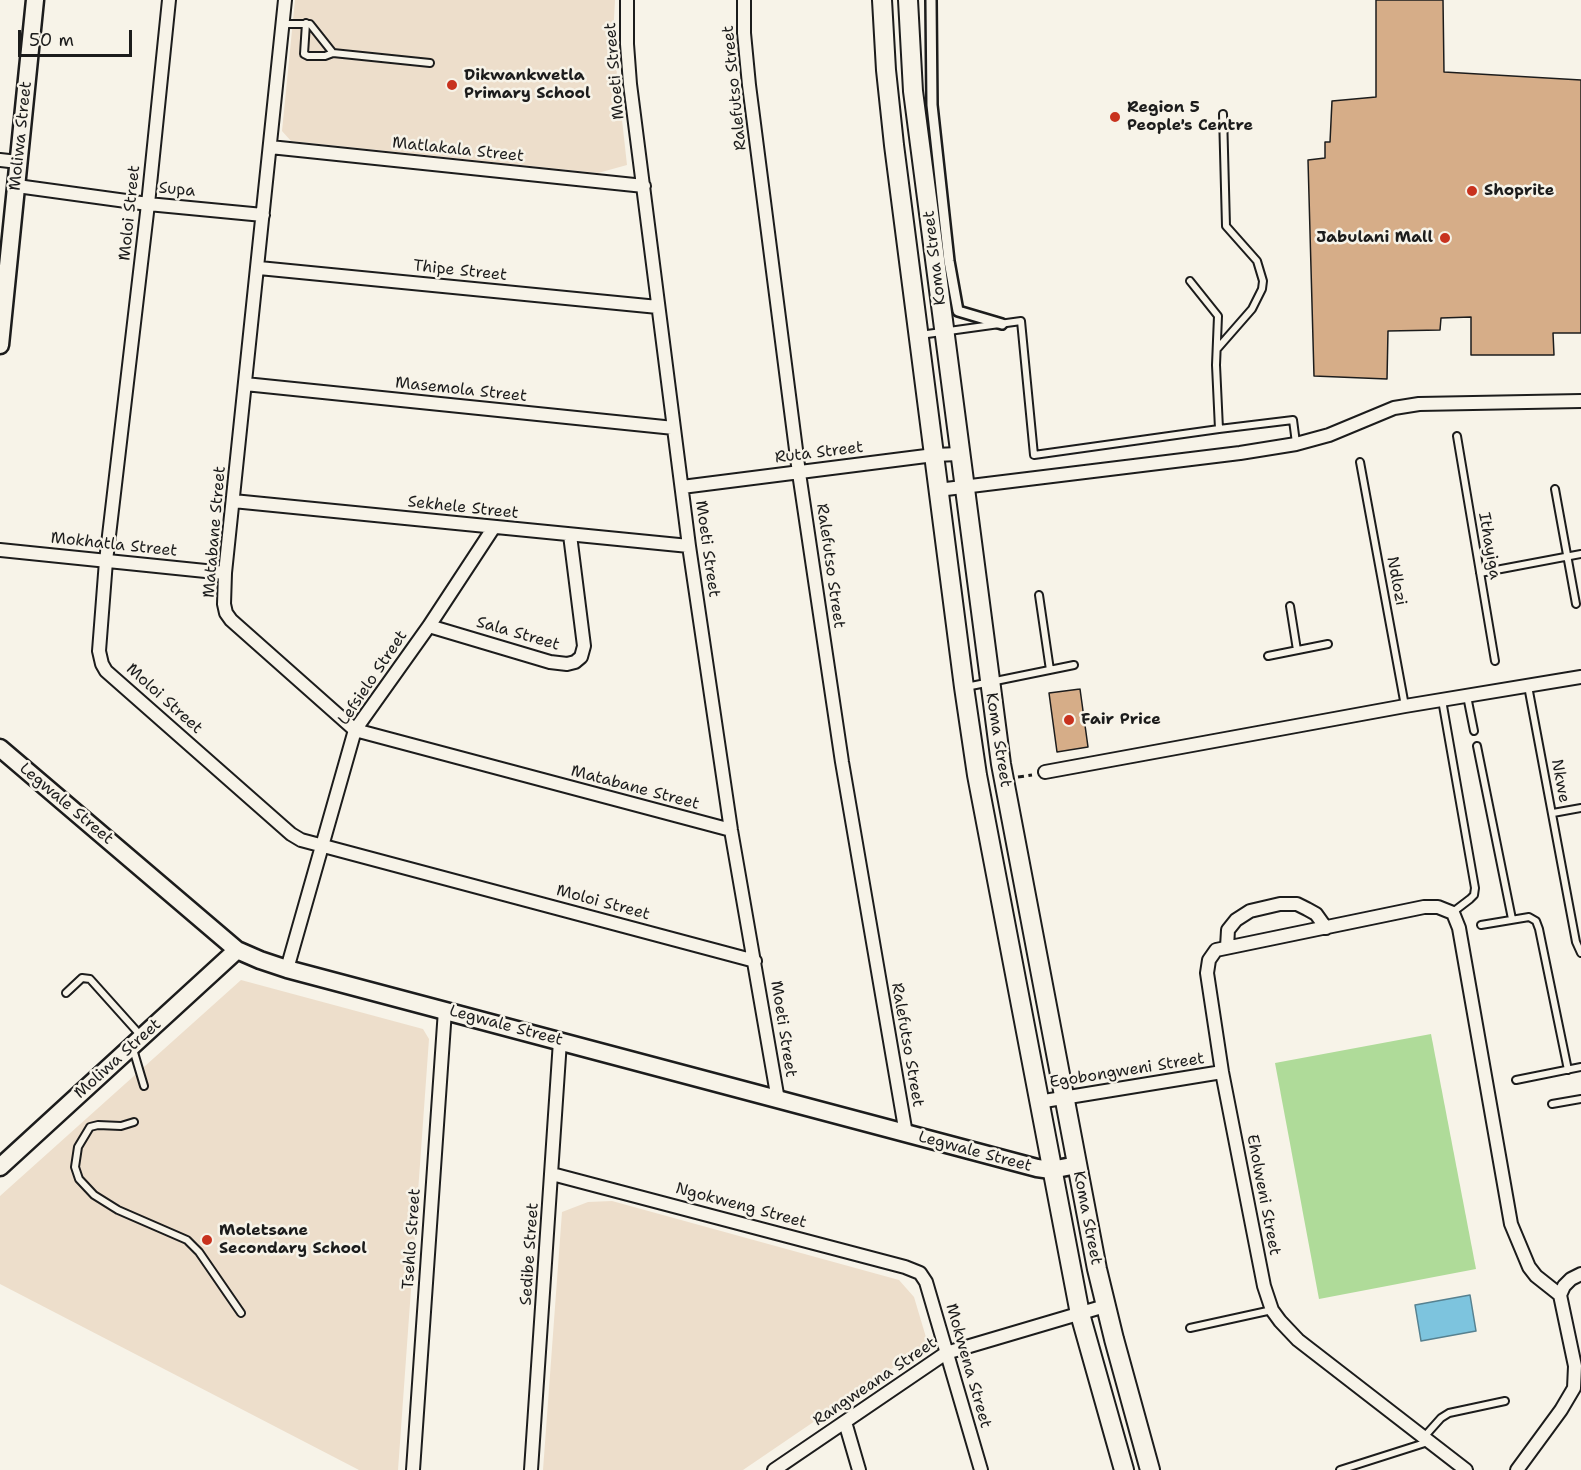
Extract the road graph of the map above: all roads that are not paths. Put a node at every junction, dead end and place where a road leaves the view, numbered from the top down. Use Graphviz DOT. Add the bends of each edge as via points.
graph roads {
  1 [pos="35,0"];
  2 [pos="169,0"];
  3 [pos="285,0"];
  4 [pos="627,0"];
  5 [pos="744,0"];
  6 [pos="882,0"];
  7 [pos="908,0"];
  8 [pos="931,0"];
  9 [pos="306,23"];
  10 [pos="283,24"];
  11 [pos="333,53"];
  12 [pos="430,63"];
  13 [pos="1222,114"];
  14 [pos="270,147"];
  15 [pos="0,160"];
  16 [pos="18,162"];
  17 [pos="17,186"];
  18 [pos="644,186"];
  19 [pos="148,204"];
  20 [pos="263,215"];
  21 [pos="259,268"];
  22 [pos="1190,281"];
  23 [pos="658,307"];
  24 [pos="1002,324"];
  25 [pos="943,331"];
  26 [pos="919,336"];
  27 [pos="0,345"];
  28 [pos="1217,350"];
  29 [pos="245,384"];
  30 [pos="1581,401"];
  31 [pos="674,428"];
  32 [pos="1219,429"];
  33 [pos="1457,436"];
  34 [pos="1296,444"];
  35 [pos="959,454"];
  36 [pos="934,455"];
  37 [pos="1360,462"];
  38 [pos="799,473"];
  39 [pos="963,486"];
  40 [pos="682,487"];
  41 [pos="1555,489"];
  42 [pos="938,490"];
  43 [pos="233,501"];
  44 [pos="494,527"];
  45 [pos="570,535"];
  46 [pos="689,546"];
  47 [pos="0,550"];
  48 [pos="1581,554"];
  49 [pos="1568,557"];
  50 [pos="106,561"];
  51 [pos="225,573"];
  52 [pos="1480,573"];
  53 [pos="1039,595"];
  54 [pos="1576,604"];
  55 [pos="1290,606"];
  56 [pos="429,626"];
  57 [pos="1328,644"];
  58 [pos="1297,650"];
  59 [pos="1268,656"];
  60 [pos="1495,661"];
  61 [pos="1074,665"];
  62 [pos="1050,670"];
  63 [pos="1581,677"];
  64 [pos="989,681"];
  65 [pos="1528,686"];
  66 [pos="964,687"];
  67 [pos="1467,696"];
  68 [pos="1442,700"];
  69 [pos="1405,706"];
  70 [pos="355,730"];
  71 [pos="1474,730"];
  72 [pos="1477,746"];
  73 [pos="0,748"];
  74 [pos="1045,772"];
  75 [pos="1581,808"];
  76 [pos="1553,813"];
  77 [pos="731,830"];
  78 [pos="321,846"];
  79 [pos="1453,913"];
  80 [pos="1512,919"];
  81 [pos="1481,925"];
  82 [pos="1326,928"];
  83 [pos="1227,947"];
  84 [pos="237,950"];
  85 [pos="1581,953"];
  86 [pos="755,961"];
  87 [pos="287,969"];
  88 [pos="66,993"];
  89 [pos="445,1010"];
  90 [pos="137,1041"];
  91 [pos="560,1041"];
  92 [pos="1581,1067"];
  93 [pos="1568,1070"];
  94 [pos="1222,1072"];
  95 [pos="1516,1080"];
  96 [pos="144,1086"];
  97 [pos="1064,1098"];
  98 [pos="1581,1099"];
  99 [pos="778,1100"];
  100 [pos="1038,1102"];
  101 [pos="1552,1104"];
  102 [pos="134,1122"];
  103 [pos="906,1134"];
  104 [pos="1077,1165"];
  105 [pos="0,1167"];
  106 [pos="1051,1170"];
  107 [pos="552,1174"];
  108 [pos="920,1273"];
  109 [pos="1581,1274"];
  110 [pos="1560,1294"];
  111 [pos="1105,1306"];
  112 [pos="1272,1310"];
  113 [pos="241,1313"];
  114 [pos="1080,1314"];
  115 [pos="1190,1328"];
  116 [pos="946,1353"];
  117 [pos="1505,1401"];
  118 [pos="846,1422"];
  119 [pos="1426,1440"];
  120 [pos="1522,1468"];
  121 [pos="413,1470"];
  122 [pos="531,1470"];
  123 [pos="774,1470"];
  124 [pos="859,1470"];
  125 [pos="981,1470"];
  126 [pos="1124,1470"];
  127 [pos="1150,1470"];
  128 [pos="1340,1470"];
  129 [pos="1466,1470"];
  1 -- 16 [label="street, Moliwa Street"];
  2 -- 19 [label="street, Moloi Street"];
  3 -- 10 [label="street, Matabane Street"];
  4 -- 18 [label="street, Moeti Street" via="630,84"];
  5 -- 38 [label="street, Ralefutso Street" via="749,86"];
  6 -- 26 [label="main road, Koma Street" via="890,104"];
  7 -- 25 [label="main road, Koma Street" via="913,91"];
  8 -- 24 [label="street" via="932,105 958,311"];
  9 -- 10 [label="lane"];
  9 -- 11 [label="lane" via="313,26"];
  9 -- 11 [label="lane" via="304,54"];
  10 -- 14 [label="street, Matabane Street"];
  11 -- 12 [label="lane"];
  13 -- 28 [label="lane" via="1226,226 1257,261 1263,281 1252,309"];
  14 -- 18 [label="street, Matlakala Street"];
  14 -- 20 [label="street, Matabane Street"];
  15 -- 16 [label="street"];
  16 -- 17 [label="street, Moliwa Street"];
  17 -- 19 [label="street, Supa"];
  17 -- 27 [label="street, Moliwa Street"];
  18 -- 23 [label="street, Moeti Street"];
  19 -- 20 [label="street, Supa"];
  19 -- 50 [label="street, Moloi Street"];
  20 -- 21 [label="street, Matabane Street"];
  21 -- 23 [label="street, Thipe Street"];
  21 -- 29 [label="street, Matabane Street"];
  22 -- 28 [label="lane" via="1218,316"];
  23 -- 31 [label="street, Moeti Street"];
  24 -- 25 [label="lane"];
  24 -- 32 [label="lane" via="1021,321 1034,455"];
  25 -- 26 [label="lane"];
  25 -- 35 [label="main road, Koma Street"];
  26 -- 36 [label="main road, Koma Street"];
  28 -- 32 [label="lane"];
  29 -- 31 [label="street, Masemola Street"];
  29 -- 43 [label="street, Matabane Street"];
  30 -- 34 [label="street" via="1419,404 1394,408"];
  31 -- 40 [label="street, Moeti Street"];
  32 -- 34 [label="lane" via="1293,420"];
  33 -- 52 [label="lane, Ithayiga"];
  34 -- 39 [label="street"];
  35 -- 36 [label="street, Ruta Street"];
  35 -- 39 [label="main road, Koma Street"];
  36 -- 38 [label="street, Ruta Street"];
  36 -- 42 [label="main road, Koma Street"];
  37 -- 69 [label="lane, Ndlozi"];
  38 -- 40 [label="street, Ruta Street"];
  38 -- 103 [label="street, Ralefutso Street" via="842,762"];
  39 -- 42 [label="street"];
  39 -- 64 [label="main road, Koma Street"];
  40 -- 46 [label="street, Moeti Street"];
  41 -- 49 [label="lane"];
  42 -- 66 [label="main road, Koma Street"];
  43 -- 44 [label="street, Sekhele Street"];
  43 -- 51 [label="street, Matabane Street"];
  44 -- 45 [label="street, Sekhele Street"];
  44 -- 56 [label="street, Lefsielo Street"];
  45 -- 46 [label="street, Sekhele Street"];
  45 -- 56 [label="street, Sala Street" via="584,646 575,662 550,662"];
  46 -- 77 [label="street, Moeti Street"];
  47 -- 50 [label="street, Mokhatla Street"];
  48 -- 49 [label="lane"];
  49 -- 52 [label="lane"];
  49 -- 54 [label="lane"];
  50 -- 51 [label="street, Mokhatla Street"];
  50 -- 78 [label="street, Moloi Street" via="99,651 106,671 291,834"];
  51 -- 70 [label="street, Matabane Street" via="224,604 231,620"];
  52 -- 60 [label="lane, Ithayiga"];
  53 -- 62 [label="lane"];
  55 -- 58 [label="lane"];
  56 -- 70 [label="street, Lefsielo Street"];
  57 -- 58 [label="lane"];
  58 -- 59 [label="lane"];
  61 -- 62 [label="lane"];
  62 -- 64 [label="lane"];
  63 -- 65 [label="street"];
  64 -- 66 [label="lane"];
  64 -- 97 [label="main road, Koma Street"];
  65 -- 67 [label="street"];
  65 -- 76 [label="lane, Nkwe"];
  66 -- 100 [label="main road, Koma Street"];
  67 -- 68 [label="street"];
  67 -- 71 [label="lane"];
  68 -- 69 [label="street"];
  68 -- 79 [label="lane" via="1475,888 1470,899"];
  69 -- 74 [label="street"];
  70 -- 77 [label="street, Matabane Street"];
  70 -- 78 [label="street, Lefsielo Street"];
  72 -- 80 [label="lane"];
  73 -- 84 [label="street, Legwale Street"];
  75 -- 76 [label="lane"];
  76 -- 85 [label="lane, Nkwe"];
  77 -- 86 [label="street, Moeti Street"];
  78 -- 86 [label="street, Moloi Street"];
  78 -- 87 [label="street, Lefsielo Street"];
  79 -- 82 [label="street" via="1424,907"];
  79 -- 110 [label="street" via="1459,928 1511,1224 1529,1267"];
  80 -- 81 [label="lane"];
  80 -- 93 [label="lane" via="1528,916 1539,929"];
  82 -- 83 [label="street"];
  82 -- 83 [label="street" via="1307,909 1297,904 1280,904 1250,911 1236,920 1228,930"];
  83 -- 94 [label="street, Eholweni Street" via="1216,950 1207,973"];
  84 -- 87 [label="street, Legwale Street"];
  84 -- 90 [label="street, Moliwa Street"];
  86 -- 99 [label="street, Moeti Street"];
  87 -- 89 [label="street, Legwale Street"];
  88 -- 90 [label="lane" via="82,978 90,979"];
  89 -- 91 [label="street, Legwale Street"];
  89 -- 121 [label="street, Tsehlo Street"];
  90 -- 96 [label="lane"];
  90 -- 105 [label="street, Moliwa Street"];
  91 -- 99 [label="street, Legwale Street"];
  91 -- 107 [label="street, Sedibe Street"];
  92 -- 93 [label="lane"];
  93 -- 95 [label="lane"];
  94 -- 97 [label="street, Egobongweni Street"];
  94 -- 112 [label="street, Eholweni Street"];
  97 -- 100 [label="street, Egobongweni Street"];
  97 -- 104 [label="main road, Koma Street"];
  98 -- 101 [label="lane"];
  99 -- 103 [label="street, Legwale Street"];
  100 -- 106 [label="main road, Koma Street"];
  102 -- 113 [label="lane" via="90,1128 78,1148 75,1167 80,1179 94,1195 118,1210 187,1240"];
  103 -- 106 [label="street, Legwale Street"];
  104 -- 106 [label="street, Legwale Street"];
  104 -- 111 [label="main road, Koma Street"];
  106 -- 114 [label="main road, Koma Street"];
  107 -- 108 [label="street, Ngokweng Street"];
  107 -- 122 [label="street, Sedibe Street"];
  108 -- 116 [label="street, Mokwena Street"];
  109 -- 110 [label="street" via="1571,1279"];
  110 -- 120 [label="street" via="1575,1366 1574,1388"];
  111 -- 114 [label="street, Rangweana Street"];
  111 -- 127 [label="main road, Koma Street"];
  112 -- 115 [label="lane"];
  112 -- 119 [label="street, Eholweni Street" via="1298,1340"];
  114 -- 116 [label="street, Rangweana Street"];
  114 -- 126 [label="main road, Koma Street"];
  116 -- 118 [label="street, Rangweana Street"];
  116 -- 125 [label="street, Mokwena Street"];
  117 -- 119 [label="lane" via="1449,1413"];
  118 -- 123 [label="street, Rangweana Street"];
  118 -- 124 [label="street"];
  119 -- 128 [label="lane"];
  119 -- 129 [label="street, Eholweni Street"];
}
